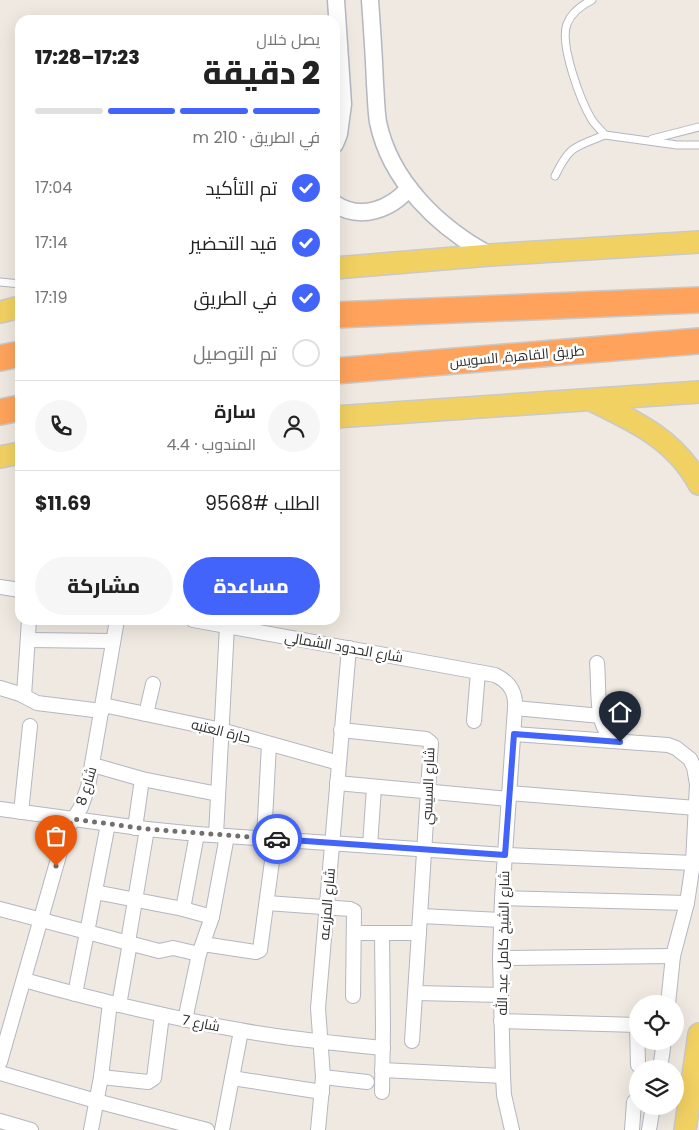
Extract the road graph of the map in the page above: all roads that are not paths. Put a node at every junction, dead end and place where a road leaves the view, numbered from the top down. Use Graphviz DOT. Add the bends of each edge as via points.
graph roads {
  1 [pos="336,0"];
  2 [pos="370,0"];
  3 [pos="592,0"];
  4 [pos="580,3"];
  5 [pos="337,15"];
  6 [pos="340,52"];
  7 [pos="340,128"];
  8 [pos="699,128"];
  9 [pos="605,135"];
  10 [pos="646,140"];
  11 [pos="699,145"];
  12 [pos="555,176"];
  13 [pos="409,188"];
  14 [pos="340,206"];
  15 [pos="699,242"];
  16 [pos="490,255"];
  17 [pos="340,268"];
  18 [pos="0,282"];
  19 [pos="15,284"];
  20 [pos="699,300"];
  21 [pos="15,309"];
  22 [pos="0,312"];
  23 [pos="340,315"];
  24 [pos="699,341"];
  25 [pos="15,355"];
  26 [pos="0,358"];
  27 [pos="340,371"];
  28 [pos="699,392"];
  29 [pos="588,399"];
  30 [pos="15,409"];
  31 [pos="0,412"];
  32 [pos="340,417"];
  33 [pos="15,454"];
  34 [pos="0,457"];
  35 [pos="699,484"];
  36 [pos="0,587"];
  37 [pos="15,589"];
  38 [pos="29,625"];
  39 [pos="116,625"];
  40 [pos="221,625"];
  41 [pos="227,626"];
  42 [pos="28,640"];
  43 [pos="113,641"];
  44 [pos="349,648"];
  45 [pos="597,663"];
  46 [pos="478,672"];
  47 [pos="495,675"];
  48 [pos="152,684"];
  49 [pos="0,688"];
  50 [pos="24,696"];
  51 [pos="102,708"];
  52 [pos="516,708"];
  53 [pos="146,714"];
  54 [pos="601,716"];
  55 [pos="474,720"];
  56 [pos="30,726"];
  57 [pos="221,730"];
  58 [pos="341,730"];
  59 [pos="514,734"];
  60 [pos="620,742"];
  61 [pos="269,744"];
  62 [pos="338,763"];
  63 [pos="93,765"];
  64 [pos="142,779"];
  65 [pos="337,783"];
  66 [pos="374,787"];
  67 [pos="429,792"];
  68 [pos="218,794"];
  69 [pos="509,796"];
  70 [pos="696,808"];
  71 [pos="0,809"];
  72 [pos="21,812"];
  73 [pos="73,819"];
  74 [pos="108,824"];
  75 [pos="141,828"];
  76 [pos="197,834"];
  77 [pos="222,835"];
  78 [pos="269,839"];
  79 [pos="332,843"];
  80 [pos="370,846"];
  81 [pos="425,849"];
  82 [pos="505,855"];
  83 [pos="693,862"];
  84 [pos="95,892"];
  85 [pos="502,898"];
  86 [pos="135,899"];
  87 [pos="267,904"];
  88 [pos="687,904"];
  89 [pos="326,908"];
  90 [pos="0,909"];
  91 [pos="183,909"];
  92 [pos="421,916"];
  93 [pos="212,917"];
  94 [pos="41,919"];
  95 [pos="501,920"];
  96 [pos="87,931"];
  97 [pos="355,933"];
  98 [pos="382,933"];
  99 [pos="420,933"];
  100 [pos="129,942"];
  101 [pos="201,949"];
  102 [pos="673,956"];
  103 [pos="500,958"];
  104 [pos="24,980"];
  105 [pos="416,992"];
  106 [pos="75,994"];
  107 [pos="501,995"];
  108 [pos="669,995"];
  109 [pos="353,996"];
  110 [pos="114,1004"];
  111 [pos="162,1015"];
  112 [pos="185,1020"];
  113 [pos="501,1020"];
  114 [pos="629,1025"];
  115 [pos="241,1031"];
  116 [pos="699,1034"];
  117 [pos="412,1041"];
  118 [pos="320,1042"];
  119 [pos="383,1048"];
  120 [pos="0,1062"];
  121 [pos="382,1070"];
  122 [pos="0,1072"];
  123 [pos="503,1076"];
  124 [pos="101,1077"];
  125 [pos="322,1077"];
  126 [pos="232,1078"];
  127 [pos="367,1082"];
  128 [pos="322,1092"];
  129 [pos="382,1092"];
  130 [pos="96,1101"];
  131 [pos="633,1115"];
  132 [pos="651,1115"];
  133 [pos="0,1121"];
  134 [pos="31,1130"];
  135 [pos="91,1130"];
  136 [pos="207,1130"];
  137 [pos="222,1130"];
  138 [pos="318,1130"];
  139 [pos="512,1130"];
  140 [pos="632,1130"];
  141 [pos="648,1130"];
  142 [pos="685,1130"];
  1 -- 5 [label="street"];
  2 -- 13 [label="street" via="378,121 390,156"];
  3 -- 4 [label="lane"];
  4 -- 9 [label="lane" via="567,24 566,50 582,102"];
  6 -- 7 [label="street" via="344,104"];
  8 -- 10 [label="lane"];
  9 -- 10 [label="lane"];
  9 -- 12 [label="lane" via="575,147 564,156"];
  10 -- 11 [label="lane"];
  13 -- 14 [label="street" via="390,206 377,210 350,211"];
  13 -- 16 [label="street" via="448,228"];
  15 -- 16 [label="main road"];
  16 -- 17 [label="main road"];
  18 -- 19 [label="lane"];
  20 -- 23 [label="highway"];
  21 -- 22 [label="main road"];
  24 -- 27 [label="highway, طريق القاهرة, السويس"];
  25 -- 26 [label="highway"];
  28 -- 29 [label="main road"];
  29 -- 32 [label="main road"];
  29 -- 35 [label="main road" via="636,422 664,440"];
  30 -- 31 [label="highway"];
  33 -- 34 [label="main road"];
  36 -- 37 [label="street"];
  38 -- 42 [label="street"];
  39 -- 43 [label="street, شارع 8"];
  40 -- 41 [label="street, شارع الحدود الشمالي"];
  41 -- 44 [label="street, شارع الحدود الشمالي"];
  41 -- 57 [label="street"];
  42 -- 43 [label="street"];
  42 -- 50 [label="street"];
  43 -- 51 [label="street, شارع 8"];
  44 -- 46 [label="street, شارع الحدود الشمالي"];
  44 -- 58 [label="street, شارع المزرعه"];
  45 -- 54 [label="street"];
  46 -- 47 [label="street, شارع الحدود الشمالي"];
  46 -- 55 [label="street"];
  47 -- 52 [label="street, شارع الشيخ كامل عبد الله" via="514,692"];
  48 -- 53 [label="street"];
  49 -- 50 [label="street, حارة العتبه"];
  50 -- 51 [label="street, حارة العتبه" via="37,703"];
  51 -- 53 [label="street, حارة العتبه"];
  51 -- 63 [label="street, شارع 8"];
  52 -- 54 [label="street"];
  52 -- 59 [label="street, شارع الشيخ كامل عبد الله"];
  53 -- 57 [label="street, حارة العتبه"];
  54 -- 60 [label="street" via="606,731"];
  56 -- 72 [label="street"];
  57 -- 61 [label="street, حارة العتبه"];
  57 -- 68 [label="street"];
  58 -- 62 [label="street, شارع المزرعه"];
  58 -- 67 [label="street, شارع السيسي" via="429,740 432,749"];
  59 -- 60 [label="street"];
  59 -- 69 [label="street, شارع الشيخ كامل عبد الله"];
  60 -- 70 [label="street" via="668,745 684,753 694,767"];
  61 -- 62 [label="street, حارة العتبه"];
  61 -- 78 [label="street"];
  62 -- 65 [label="street, شارع المزرعه"];
  63 -- 64 [label="street"];
  63 -- 73 [label="street, شارع 8" via="84,800"];
  64 -- 68 [label="street"];
  64 -- 75 [label="street"];
  65 -- 66 [label="street"];
  65 -- 79 [label="street, شارع المزرعه"];
  66 -- 67 [label="street"];
  66 -- 80 [label="street"];
  67 -- 69 [label="street"];
  67 -- 81 [label="street, شارع السيسي"];
  68 -- 77 [label="street"];
  69 -- 70 [label="street"];
  69 -- 82 [label="street, شارع الشيخ كامل عبد الله"];
  70 -- 83 [label="street"];
  71 -- 72 [label="street"];
  72 -- 73 [label="street"];
  73 -- 74 [label="street"];
  73 -- 94 [label="street, شارع 8" via="66,831"];
  74 -- 75 [label="street"];
  74 -- 84 [label="street"];
  75 -- 76 [label="street"];
  75 -- 86 [label="street"];
  76 -- 77 [label="street"];
  76 -- 91 [label="street"];
  77 -- 78 [label="street"];
  77 -- 93 [label="street"];
  78 -- 79 [label="street"];
  78 -- 87 [label="street"];
  79 -- 80 [label="street"];
  79 -- 89 [label="street, شارع المزرعه"];
  80 -- 81 [label="street"];
  81 -- 82 [label="street"];
  81 -- 92 [label="street, شارع السيسي"];
  82 -- 83 [label="street"];
  82 -- 85 [label="street, شارع الشيخ كامل عبد الله"];
  83 -- 88 [label="street"];
  84 -- 86 [label="street"];
  84 -- 96 [label="street"];
  85 -- 88 [label="street"];
  85 -- 95 [label="street, شارع الشيخ كامل عبد الله"];
  86 -- 91 [label="street"];
  86 -- 100 [label="street"];
  87 -- 89 [label="street"];
  87 -- 101 [label="street" via="258,952"];
  88 -- 102 [label="street"];
  89 -- 97 [label="street" via="352,909"];
  89 -- 118 [label="street, شارع المزرعه" via="318,1008"];
  90 -- 94 [label="street"];
  91 -- 93 [label="street"];
  92 -- 95 [label="street"];
  92 -- 99 [label="street, شارع السيسي"];
  93 -- 101 [label="street"];
  94 -- 96 [label="street"];
  94 -- 104 [label="street, شارع 8"];
  95 -- 103 [label="street, شارع الشيخ كامل عبد الله"];
  96 -- 100 [label="street"];
  96 -- 106 [label="street"];
  97 -- 98 [label="street"];
  97 -- 109 [label="street"];
  98 -- 99 [label="street"];
  98 -- 119 [label="street"];
  99 -- 105 [label="street, شارع السيسي"];
  100 -- 101 [label="street" via="159,951"];
  100 -- 110 [label="street"];
  101 -- 112 [label="street"];
  102 -- 103 [label="street"];
  102 -- 108 [label="street"];
  103 -- 107 [label="street, شارع الشيخ كامل عبد الله"];
  104 -- 106 [label="street, شارع 7"];
  104 -- 120 [label="street, شارع 8"];
  105 -- 107 [label="street"];
  105 -- 117 [label="street, شارع السيسي"];
  106 -- 110 [label="street, شارع 7"];
  107 -- 113 [label="street, شارع الشيخ كامل عبد الله"];
  110 -- 111 [label="street, شارع 7"];
  110 -- 124 [label="street"];
  111 -- 112 [label="street, شارع 7"];
  111 -- 124 [label="street" via="154,1078 148,1082"];
  112 -- 115 [label="street, شارع 7"];
  113 -- 114 [label="street"];
  113 -- 123 [label="street, شارع الشيخ كامل عبد الله"];
  115 -- 118 [label="street, شارع 7"];
  115 -- 126 [label="street"];
  116 -- 142 [label="main road"];
  118 -- 119 [label="street, شارع 7"];
  118 -- 125 [label="street, شارع المزرعه"];
  119 -- 121 [label="street"];
  121 -- 123 [label="street"];
  121 -- 129 [label="street"];
  122 -- 130 [label="street"];
  123 -- 139 [label="street, شارع الشيخ كامل عبد الله"];
  124 -- 130 [label="street"];
  125 -- 127 [label="street"];
  125 -- 128 [label="street, شارع المزرعه"];
  126 -- 128 [label="street"];
  126 -- 137 [label="street"];
  128 -- 138 [label="street, شارع المزرعه"];
  130 -- 135 [label="street"];
  130 -- 136 [label="street"];
  131 -- 140 [label="street"];
  132 -- 141 [label="street"];
  133 -- 134 [label="street"];
}
